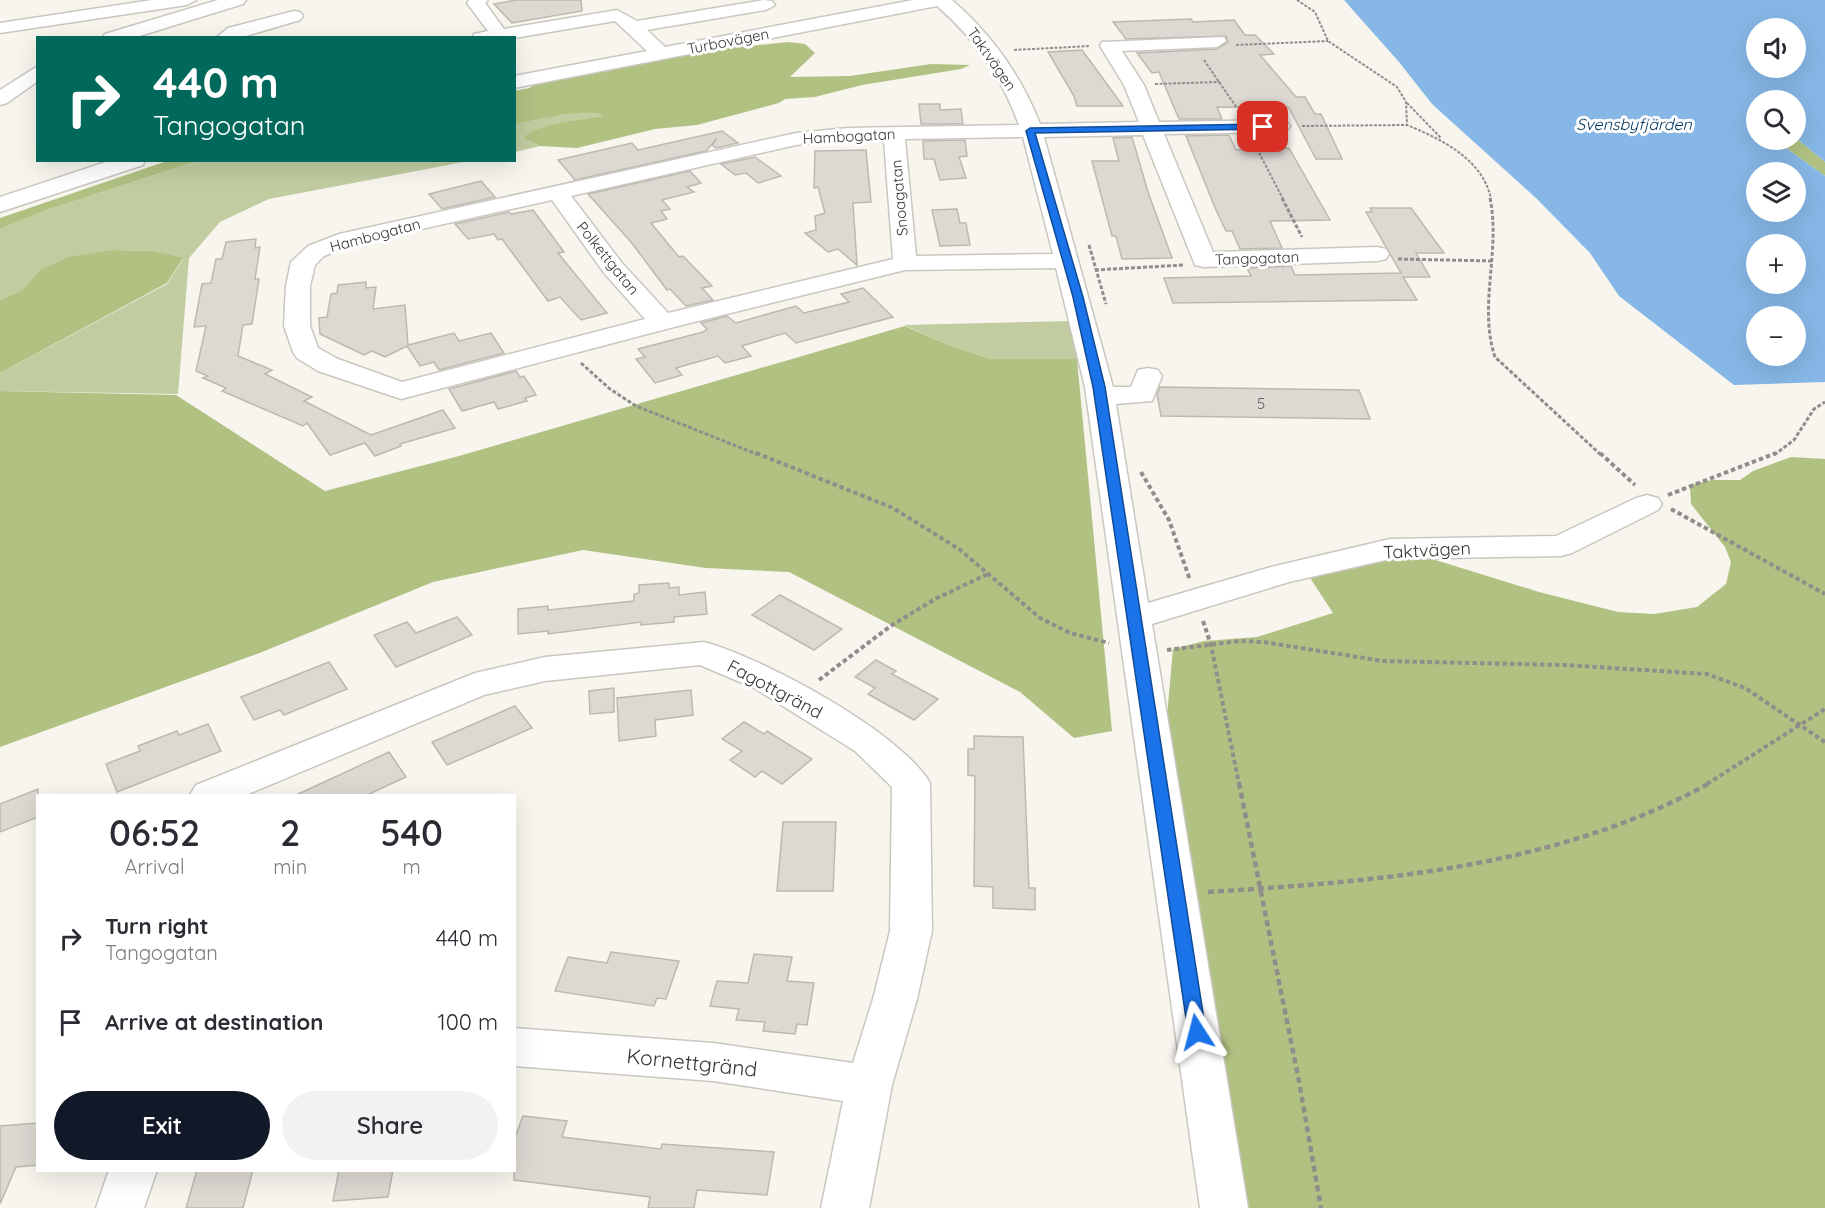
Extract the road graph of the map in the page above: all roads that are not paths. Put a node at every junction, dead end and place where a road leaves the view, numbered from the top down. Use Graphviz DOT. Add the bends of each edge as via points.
graph roads {
  1 [pos="160,0"];
  2 [pos="187,0"];
  3 [pos="237,0"];
  4 [pos="479,0"];
  5 [pos="789,0"];
  6 [pos="941,0"];
  7 [pos="766,5"];
  8 [pos="294,15"];
  9 [pos="0,26"];
  10 [pos="633,27"];
  11 [pos="788,29"];
  12 [pos="119,36"];
  13 [pos="228,36"];
  14 [pos="493,36"];
  15 [pos="500,36"];
  16 [pos="1217,41"];
  17 [pos="661,54"];
  18 [pos="522,61"];
  19 [pos="36,73"];
  20 [pos="538,77"];
  21 [pos="516,82"];
  22 [pos="0,99"];
  23 [pos="1280,126"];
  24 [pos="1153,130"];
  25 [pos="1030,131"];
  26 [pos="894,133"];
  27 [pos="129,162"];
  28 [pos="77,178"];
  29 [pos="0,186"];
  30 [pos="556,192"];
  31 [pos="0,205"];
  32 [pos="1377,254"];
  33 [pos="904,263"];
  34 [pos="1069,266"];
  35 [pos="662,322"];
  36 [pos="1148,376"];
  37 [pos="1101,396"];
  38 [pos="1654,498"];
  39 [pos="1134,618"];
  40 [pos="211,794"];
  41 [pos="516,1047"];
  42 [pos="869,1085"];
  43 [pos="132,1172"];
  44 [pos="120,1208"];
  45 [pos="844,1208"];
  46 [pos="1224,1208"];
  1 -- 9 [label="main road"];
  2 -- 9 [label="main road"];
  3 -- 12 [label="main road"];
  4 -- 14 [label="main road" via="476,3"];
  5 -- 7 [label="main road"];
  6 -- 11 [label="main road, Turbovägen"];
  6 -- 25 [label="main road, Taktvägen" via="963,18 995,58 1018,95"];
  7 -- 10 [label="main road"];
  7 -- 11 [label="main road"];
  8 -- 13 [label="main road"];
  10 -- 15 [label="main road" via="617,15"];
  10 -- 17 [label="main road"];
  11 -- 17 [label="main road, Turbovägen"];
  16 -- 24 [label="main road, Tangogatan" via="1109,46 1134,85"];
  17 -- 20 [label="main road, Turbovägen"];
  18 -- 20 [label="main road"];
  19 -- 22 [label="main road"];
  20 -- 21 [label="main road, Turbovägen"];
  23 -- 24 [label="main road"];
  24 -- 25 [label="main road"];
  24 -- 32 [label="main road, Tangogatan" via="1204,260"];
  25 -- 26 [label="main road, Hambogatan"];
  25 -- 34 [label="main road, Taktvägen"];
  26 -- 30 [label="main road, Hambogatan" via="796,139"];
  26 -- 33 [label="main road, Snoagatan"];
  27 -- 28 [label="main road"];
  28 -- 29 [label="main road" via="31,186"];
  28 -- 31 [label="main road"];
  30 -- 35 [label="main road, Polkettgatan" via="614,268"];
  30 -- 35 [label="main road, Hambogatan" via="346,239 316,251 303,262 298,286 297,326 306,352 328,365 401,391"];
  33 -- 34 [label="main road, Hambogatan"];
  33 -- 35 [label="main road, Hambogatan"];
  34 -- 37 [label="main road, Taktvägen"];
  36 -- 37 [label="main road" via="1142,395"];
  37 -- 39 [label="main road, Taktvägen"];
  38 -- 39 [label="main road, Taktvägen" via="1561,546 1390,549 1282,574"];
  39 -- 46 [label="main road, Taktvägen"];
  40 -- 42 [label="main road, Fagottgränd" via="475,686 544,669 704,653 766,680 868,742 911,783 911,931"];
  41 -- 42 [label="main road, Kornettgränd" via="713,1062"];
  42 -- 45 [label="main road, Fagottgränd"];
  43 -- 44 [label="main road"];
}
